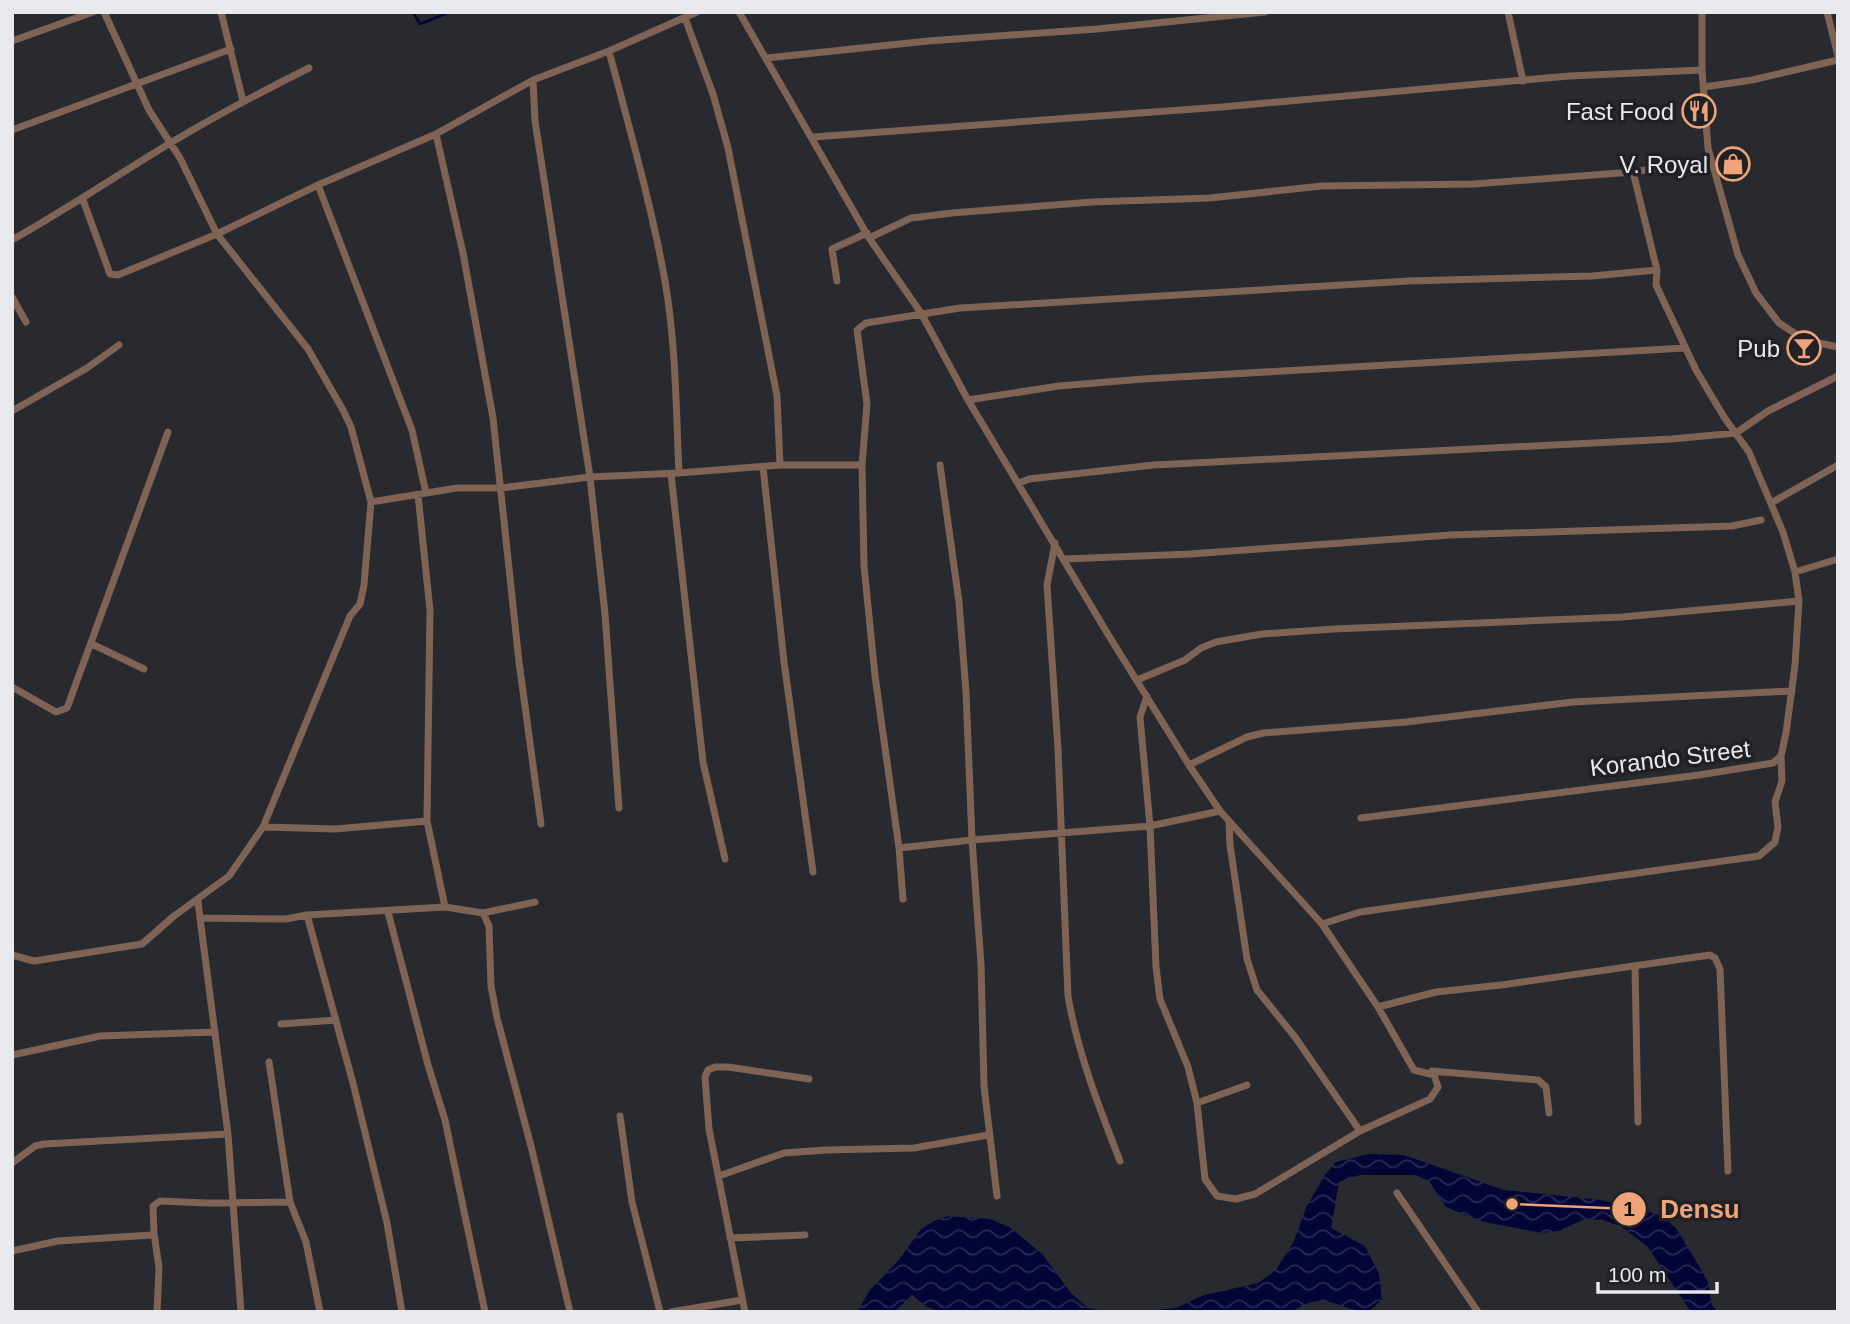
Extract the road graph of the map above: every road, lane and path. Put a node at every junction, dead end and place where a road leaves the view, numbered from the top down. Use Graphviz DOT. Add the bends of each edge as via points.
graph roads {
  1 [pos="93,12"];
  2 [pos="104,12"];
  3 [pos="221,12"];
  4 [pos="697,12"];
  5 [pos="739,12"];
  6 [pos="1265,12"];
  7 [pos="1508,12"];
  8 [pos="1702,12"];
  9 [pos="1827,12"];
  10 [pos="685,18"];
  11 [pos="12,41"];
  12 [pos="231,50"];
  13 [pos="609,51"];
  14 [pos="766,58"];
  15 [pos="1838,58"];
  16 [pos="309,68"];
  17 [pos="1702,70"];
  18 [pos="533,80"];
  19 [pos="1524,81"];
  20 [pos="137,86"];
  21 [pos="1704,87"];
  22 [pos="243,101"];
  23 [pos="12,130"];
  24 [pos="436,134"];
  25 [pos="813,137"];
  26 [pos="171,143"];
  27 [pos="1710,159"];
  28 [pos="1633,172"];
  29 [pos="318,185"];
  30 [pos="83,200"];
  31 [pos="217,234"];
  32 [pos="868,235"];
  33 [pos="12,240"];
  34 [pos="1657,270"];
  35 [pos="837,281"];
  36 [pos="12,297"];
  37 [pos="921,313"];
  38 [pos="26,322"];
  39 [pos="119,345"];
  40 [pos="1838,347"];
  41 [pos="1685,348"];
  42 [pos="1838,376"];
  43 [pos="968,400"];
  44 [pos="12,411"];
  45 [pos="168,432"];
  46 [pos="1737,433"];
  47 [pos="780,465"];
  48 [pos="862,465"];
  49 [pos="940,465"];
  50 [pos="1838,465"];
  51 [pos="763,467"];
  52 [pos="675,473"];
  53 [pos="590,477"];
  54 [pos="1018,483"];
  55 [pos="500,488"];
  56 [pos="422,494"];
  57 [pos="371,502"];
  58 [pos="1771,503"];
  59 [pos="1761,520"];
  60 [pos="1055,543"];
  61 [pos="1065,559"];
  62 [pos="1838,559"];
  63 [pos="1795,572"];
  64 [pos="1799,601"];
  65 [pos="92,644"];
  66 [pos="144,669"];
  67 [pos="1138,680"];
  68 [pos="12,687"];
  69 [pos="1792,691"];
  70 [pos="1147,696"];
  71 [pos="1781,756"];
  72 [pos="1189,765"];
  73 [pos="619,808"];
  74 [pos="1220,811"];
  75 [pos="1361,818"];
  76 [pos="427,821"];
  77 [pos="1229,821"];
  78 [pos="541,824"];
  79 [pos="1150,826"];
  80 [pos="263,827"];
  81 [pos="1060,833"];
  82 [pos="972,840"];
  83 [pos="899,848"];
  84 [pos="725,859"];
  85 [pos="813,872"];
  86 [pos="903,899"];
  87 [pos="198,901"];
  88 [pos="535,902"];
  89 [pos="444,907"];
  90 [pos="388,912"];
  91 [pos="483,913"];
  92 [pos="306,915"];
  93 [pos="200,918"];
  94 [pos="1322,924"];
  95 [pos="12,955"];
  96 [pos="1635,966"];
  97 [pos="1378,1007"];
  98 [pos="336,1020"];
  99 [pos="281,1024"];
  100 [pos="215,1032"];
  101 [pos="12,1055"];
  102 [pos="269,1062"];
  103 [pos="1414,1070"];
  104 [pos="809,1079"];
  105 [pos="1247,1084"];
  106 [pos="1197,1103"];
  107 [pos="1549,1113"];
  108 [pos="620,1116"];
  109 [pos="1638,1122"];
  110 [pos="1360,1131"];
  111 [pos="228,1134"];
  112 [pos="988,1135"];
  113 [pos="1120,1161"];
  114 [pos="12,1164"];
  115 [pos="1728,1171"];
  116 [pos="719,1176"];
  117 [pos="1397,1193"];
  118 [pos="997,1196"];
  119 [pos="234,1202"];
  120 [pos="290,1202"];
  121 [pos="154,1233"];
  122 [pos="805,1235"];
  123 [pos="730,1238"];
  124 [pos="12,1251"];
  125 [pos="742,1300"];
  126 [pos="157,1312"];
  127 [pos="241,1312"];
  128 [pos="320,1312"];
  129 [pos="402,1312"];
  130 [pos="485,1312"];
  131 [pos="570,1312"];
  132 [pos="660,1312"];
  133 [pos="671,1312"];
  134 [pos="745,1312"];
  135 [pos="1478,1312"];
  1 -- 11 [label="street"];
  2 -- 20 [label="street"];
  3 -- 12 [label="street"];
  4 -- 10 [label="street"];
  5 -- 14 [label="street"];
  6 -- 14 [label="street"];
  7 -- 19 [label="street"];
  8 -- 17 [label="street"];
  9 -- 15 [label="street"];
  10 -- 13 [label="street"];
  10 -- 47 [label="street" via="728,148 777,396"];
  12 -- 20 [label="street"];
  12 -- 22 [label="street"];
  13 -- 18 [label="street"];
  13 -- 52 [label="street" via="664,279 674,351"];
  14 -- 25 [label="street"];
  15 -- 21 [label="street"];
  16 -- 22 [label="street"];
  17 -- 19 [label="street"];
  17 -- 21 [label="street"];
  18 -- 24 [label="street"];
  18 -- 53 [label="street" via="535,121"];
  19 -- 25 [label="street"];
  20 -- 23 [label="street"];
  20 -- 26 [label="street"];
  21 -- 27 [label="street"];
  22 -- 26 [label="street"];
  24 -- 29 [label="street"];
  24 -- 55 [label="street" via="485,364"];
  25 -- 32 [label="street"];
  26 -- 30 [label="street"];
  26 -- 31 [label="street"];
  27 -- 28 [label="street"];
  27 -- 40 [label="street" via="1738,255 1756,293 1792,332 1805,340"];
  28 -- 32 [label="street" via="1474,184 1322,186 1210,198 952,213 911,218"];
  28 -- 34 [label="street, Korando Street"];
  29 -- 31 [label="street"];
  29 -- 56 [label="street" via="412,430"];
  30 -- 31 [label="street" via="113,276"];
  30 -- 33 [label="street"];
  31 -- 57 [label="street" via="308,349 351,427"];
  32 -- 35 [label="street" via="832,249"];
  32 -- 37 [label="street"];
  34 -- 37 [label="street" via="1210,292"];
  34 -- 41 [label="street, Korando Street" via="1656,285"];
  36 -- 38 [label="street"];
  37 -- 43 [label="street"];
  37 -- 48 [label="street" via="866,323 857,330 867,404"];
  39 -- 44 [label="street"];
  41 -- 43 [label="street" via="1143,379"];
  41 -- 46 [label="street, Korando Street"];
  42 -- 46 [label="street" via="1768,411"];
  43 -- 54 [label="street"];
  45 -- 65 [label="street"];
  46 -- 54 [label="street" via="1154,466"];
  46 -- 58 [label="street, Korando Street"];
  47 -- 48 [label="street"];
  47 -- 51 [label="street"];
  48 -- 83 [label="street" via="864,566"];
  49 -- 82 [label="street" via="964,667"];
  50 -- 58 [label="street"];
  51 -- 52 [label="street"];
  51 -- 85 [label="street"];
  52 -- 53 [label="street"];
  52 -- 84 [label="street" via="703,762"];
  53 -- 55 [label="street"];
  53 -- 73 [label="street"];
  54 -- 60 [label="street"];
  55 -- 56 [label="street"];
  55 -- 78 [label="street"];
  56 -- 57 [label="street"];
  56 -- 76 [label="street" via="430,610"];
  57 -- 80 [label="street" via="360,604 350,616"];
  58 -- 63 [label="street, Korando Street"];
  59 -- 61 [label="street" via="1732,526 1450,535"];
  60 -- 61 [label="street"];
  60 -- 81 [label="street" via="1047,585"];
  61 -- 67 [label="street"];
  62 -- 63 [label="street"];
  63 -- 64 [label="street, Korando Street"];
  64 -- 67 [label="street" via="1610,618 1262,634 1201,648"];
  64 -- 69 [label="street, Korando Street"];
  65 -- 66 [label="street"];
  65 -- 68 [label="street" via="62,711"];
  67 -- 70 [label="street"];
  69 -- 71 [label="street, Korando Street"];
  69 -- 72 [label="street" via="1573,702 1263,733"];
  70 -- 72 [label="street"];
  70 -- 79 [label="street" via="1140,725"];
  71 -- 75 [label="street, Korando Street" via="1765,765 1699,775"];
  71 -- 94 [label="street" via="1775,842 1759,856 1360,912"];
  72 -- 74 [label="street"];
  74 -- 77 [label="street"];
  74 -- 79 [label="street"];
  76 -- 80 [label="street" via="335,830"];
  76 -- 89 [label="street"];
  77 -- 94 [label="street"];
  77 -- 110 [label="street" via="1247,959 1257,990"];
  79 -- 81 [label="street"];
  79 -- 106 [label="street" via="1160,999 1188,1067"];
  80 -- 87 [label="street" via="229,876"];
  81 -- 82 [label="street"];
  81 -- 113 [label="street" via="1068,996 1086,1072"];
  82 -- 83 [label="street"];
  82 -- 112 [label="street"];
  83 -- 86 [label="street"];
  87 -- 93 [label="street"];
  87 -- 95 [label="street" via="142,944 34,961"];
  88 -- 91 [label="street"];
  89 -- 90 [label="street"];
  89 -- 91 [label="street"];
  90 -- 92 [label="street"];
  90 -- 130 [label="street" via="445,1120"];
  91 -- 131 [label="street" via="489,926 497,1018"];
  92 -- 93 [label="street"];
  92 -- 98 [label="street"];
  93 -- 100 [label="street"];
  94 -- 97 [label="street"];
  96 -- 97 [label="street" via="1436,992"];
  96 -- 109 [label="street"];
  96 -- 115 [label="street" via="1710,955 1717,960"];
  97 -- 103 [label="street"];
  98 -- 99 [label="street"];
  98 -- 129 [label="street" via="387,1223"];
  100 -- 101 [label="street" via="100,1036"];
  100 -- 111 [label="street"];
  102 -- 120 [label="street"];
  103 -- 107 [label="street" via="1538,1080 1546,1087"];
  103 -- 110 [label="street" via="1434,1074 1438,1087 1430,1099"];
  104 -- 116 [label="street" via="728,1067 708,1070 706,1103"];
  105 -- 106 [label="street"];
  106 -- 110 [label="street" via="1205,1179 1217,1196 1227,1199 1255,1194"];
  108 -- 132 [label="street" via="632,1202"];
  111 -- 114 [label="street" via="44,1144"];
  111 -- 119 [label="street"];
  112 -- 116 [label="street" via="914,1148 784,1153"];
  112 -- 118 [label="street"];
  116 -- 123 [label="street"];
  117 -- 135 [label="street"];
  119 -- 120 [label="street"];
  119 -- 121 [label="street" via="160,1201 153,1206"];
  119 -- 127 [label="street"];
  120 -- 128 [label="street" via="306,1242"];
  121 -- 124 [label="street" via="58,1241"];
  121 -- 126 [label="street" via="159,1268"];
  122 -- 123 [label="street"];
  123 -- 125 [label="street"];
  125 -- 133 [label="street"];
  125 -- 134 [label="street"];
}
